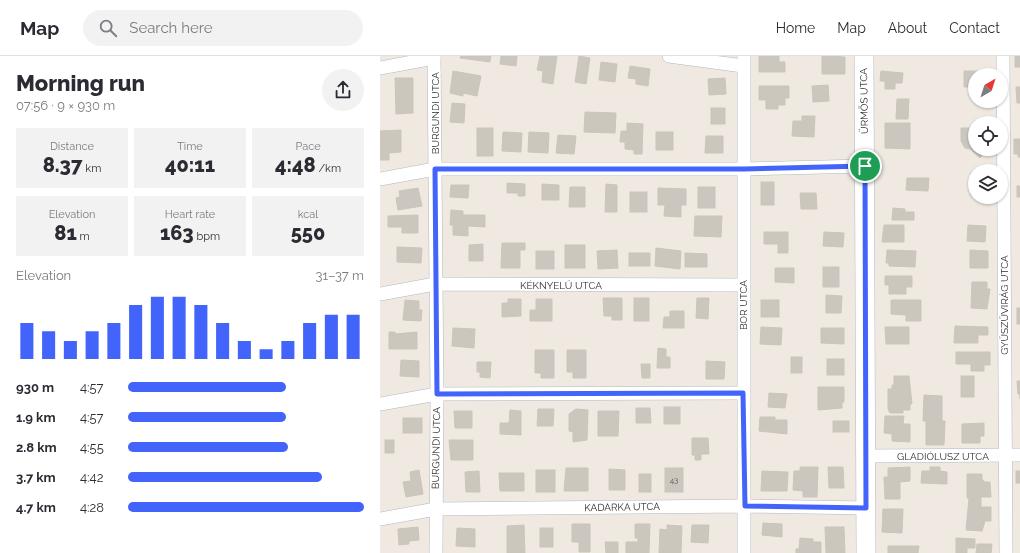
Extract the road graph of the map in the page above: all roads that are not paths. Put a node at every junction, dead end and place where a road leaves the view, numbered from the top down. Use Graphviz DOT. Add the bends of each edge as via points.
graph roads {
  1 [pos="669,56"];
  2 [pos="864,56"];
  3 [pos="1003,56"];
  4 [pos="434,57"];
  5 [pos="743,61"];
  6 [pos="380,68"];
  7 [pos="865,166"];
  8 [pos="435,169"];
  9 [pos="744,169"];
  10 [pos="380,179"];
  11 [pos="435,284"];
  12 [pos="743,286"];
  13 [pos="380,294"];
  14 [pos="743,393"];
  15 [pos="437,394"];
  16 [pos="380,404"];
  17 [pos="1004,455"];
  18 [pos="1020,455"];
  19 [pos="866,456"];
  20 [pos="745,506"];
  21 [pos="866,508"];
  22 [pos="436,509"];
  23 [pos="380,519"];
  24 [pos="436,553"];
  25 [pos="744,553"];
  26 [pos="866,553"];
  27 [pos="1006,553"];
  1 -- 5 [label="street"];
  2 -- 7 [label="street, ÜRMÖS UTCA"];
  3 -- 17 [label="street, GYŰSZŰVIRÁG UTCA"];
  4 -- 6 [label="street"];
  4 -- 8 [label="street, BURGUNDI UTCA"];
  5 -- 9 [label="street, BOR UTCA"];
  7 -- 9 [label="street"];
  7 -- 19 [label="street, ÜRMÖS UTCA"];
  8 -- 9 [label="street"];
  8 -- 10 [label="street"];
  8 -- 11 [label="street, BURGUNDI UTCA"];
  9 -- 12 [label="street, BOR UTCA"];
  11 -- 12 [label="street, KÉKNYELŰ UTCA"];
  11 -- 13 [label="street, KÉKNYELŰ UTCA"];
  11 -- 15 [label="street, BURGUNDI UTCA"];
  12 -- 14 [label="street, BOR UTCA"];
  14 -- 15 [label="street"];
  14 -- 20 [label="street, BOR UTCA"];
  15 -- 16 [label="street"];
  15 -- 22 [label="street, BURGUNDI UTCA"];
  17 -- 18 [label="street, GLADIÓLUSZ UTCA"];
  17 -- 19 [label="street, GLADIÓLUSZ UTCA"];
  17 -- 27 [label="street, GYŰSZŰVIRÁG UTCA"];
  19 -- 21 [label="street, ÜRMÖS UTCA"];
  20 -- 21 [label="street, KADARKA UTCA"];
  20 -- 22 [label="street, KADARKA UTCA"];
  20 -- 25 [label="street, BOR UTCA"];
  21 -- 26 [label="street, ÜRMÖS UTCA"];
  22 -- 23 [label="street, KADARKA UTCA"];
  22 -- 24 [label="street, BURGUNDI UTCA"];
}
